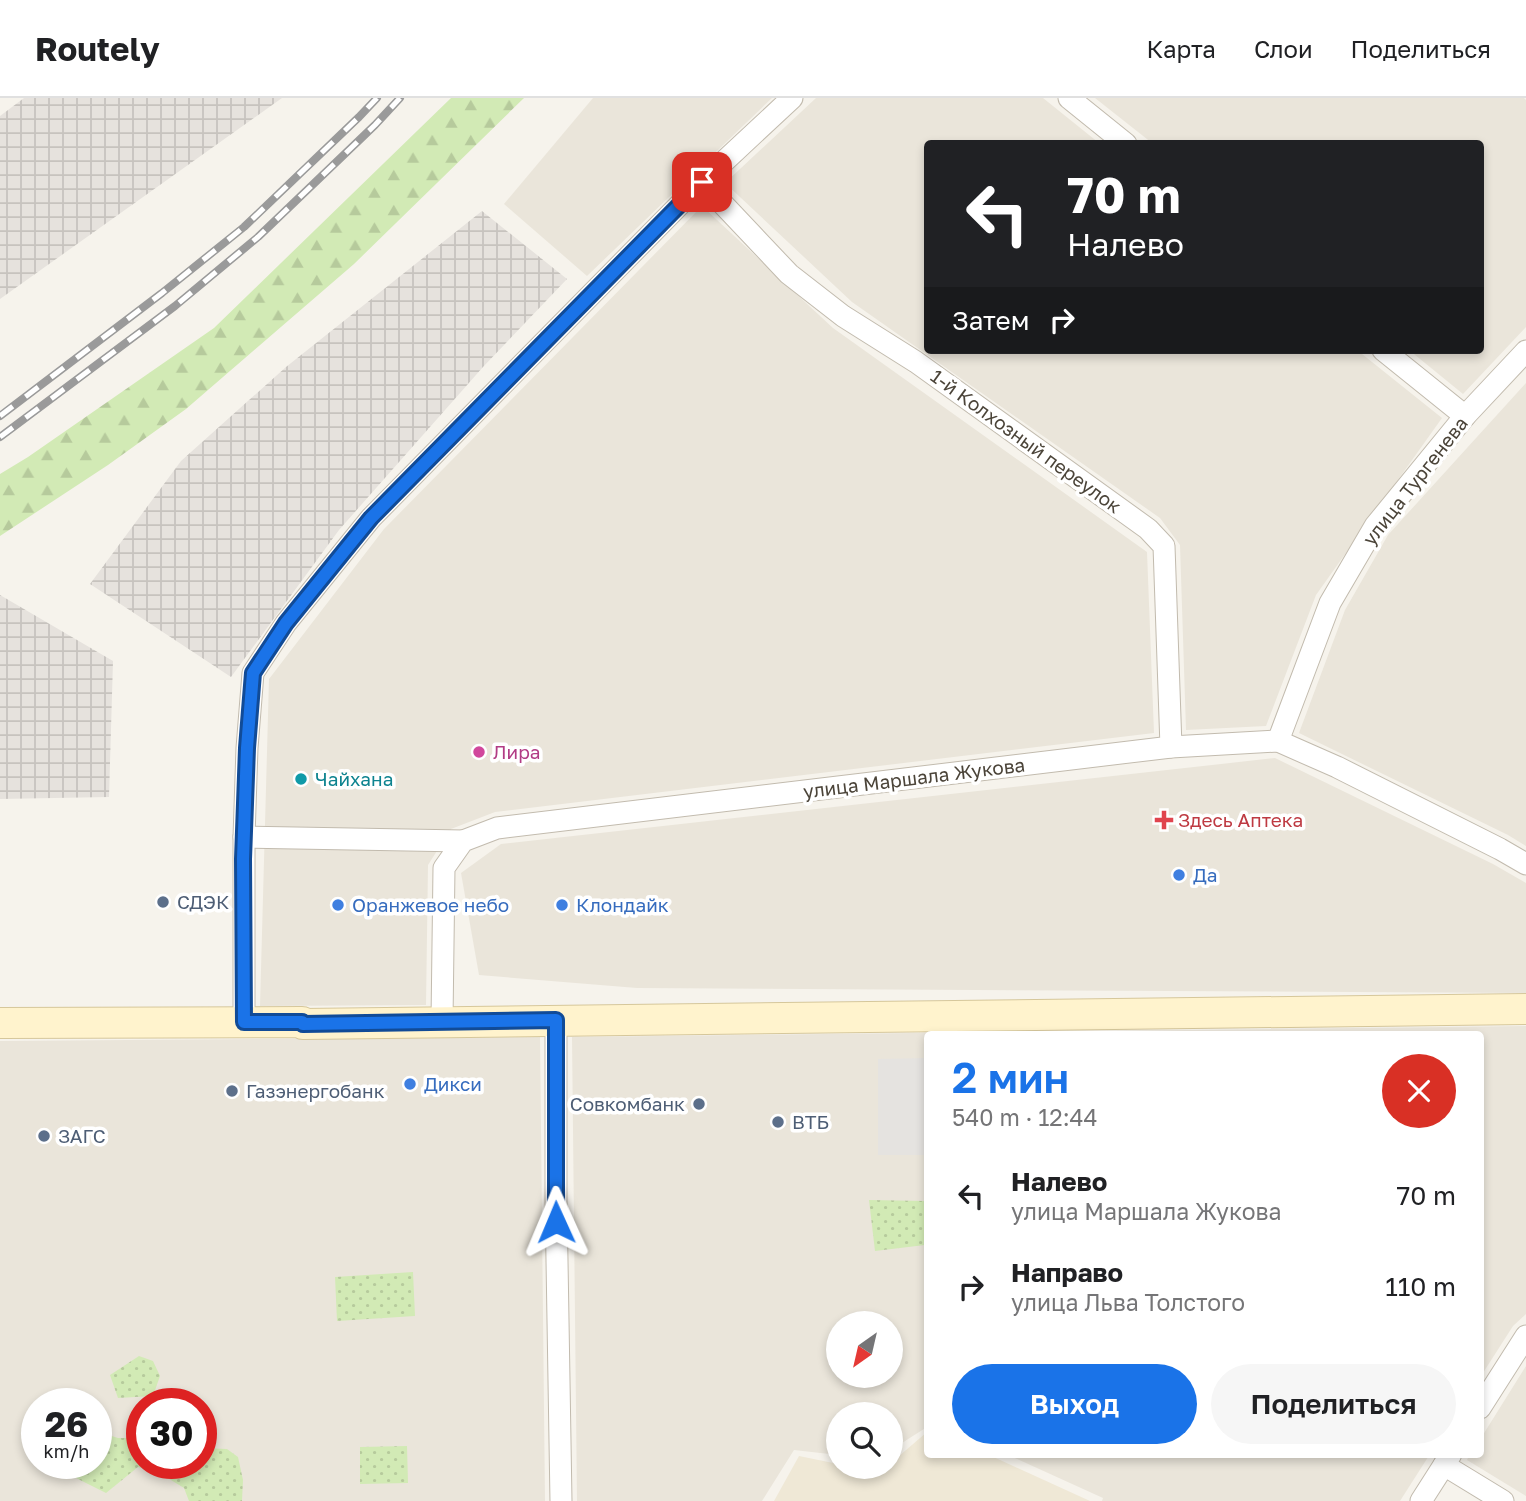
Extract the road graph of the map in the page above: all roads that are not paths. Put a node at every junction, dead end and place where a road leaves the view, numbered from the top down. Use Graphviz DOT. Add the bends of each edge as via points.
graph roads {
  1 [pos="792,98"];
  2 [pos="1069,98"];
  3 [pos="1121,140"];
  4 [pos="702,182"];
  5 [pos="1526,351"];
  6 [pos="1388,354"];
  7 [pos="1465,416"];
  8 [pos="1278,741"];
  9 [pos="1171,747"];
  10 [pos="244,837"];
  11 [pos="463,841"];
  12 [pos="1526,864"];
  13 [pos="1526,1009"];
  14 [pos="556,1020"];
  15 [pos="442,1021"];
  16 [pos="244,1022"];
  17 [pos="0,1023"];
  18 [pos="1526,1336"];
  19 [pos="1484,1402"];
  20 [pos="1448,1460"];
  21 [pos="561,1501"];
  22 [pos="1422,1501"];
  23 [pos="1503,1501"];
  1 -- 4 [label="street"];
  2 -- 3 [label="street"];
  4 -- 9 [label="street, 1-й Колхозный переулок" via="789,274 1137,521 1164,546"];
  4 -- 10 [label="street" via="371,518 286,623 253,673"];
  5 -- 7 [label="street, улица Тургенева"];
  6 -- 7 [label="street"];
  7 -- 8 [label="street, улица Тургенева" via="1375,526 1336,592"];
  8 -- 9 [label="street, улица Маршала Жукова"];
  8 -- 12 [label="street, улица Маршала Жукова"];
  9 -- 11 [label="street, улица Маршала Жукова" via="497,828"];
  10 -- 11 [label="street"];
  10 -- 16 [label="street"];
  11 -- 15 [label="street" via="444,868"];
  13 -- 14 [label="main road"];
  14 -- 15 [label="main road"];
  14 -- 21 [label="street"];
  15 -- 16 [label="main road"];
  16 -- 17 [label="main road"];
  18 -- 19 [label="street"];
  20 -- 22 [label="street"];
  20 -- 23 [label="street"];
}
